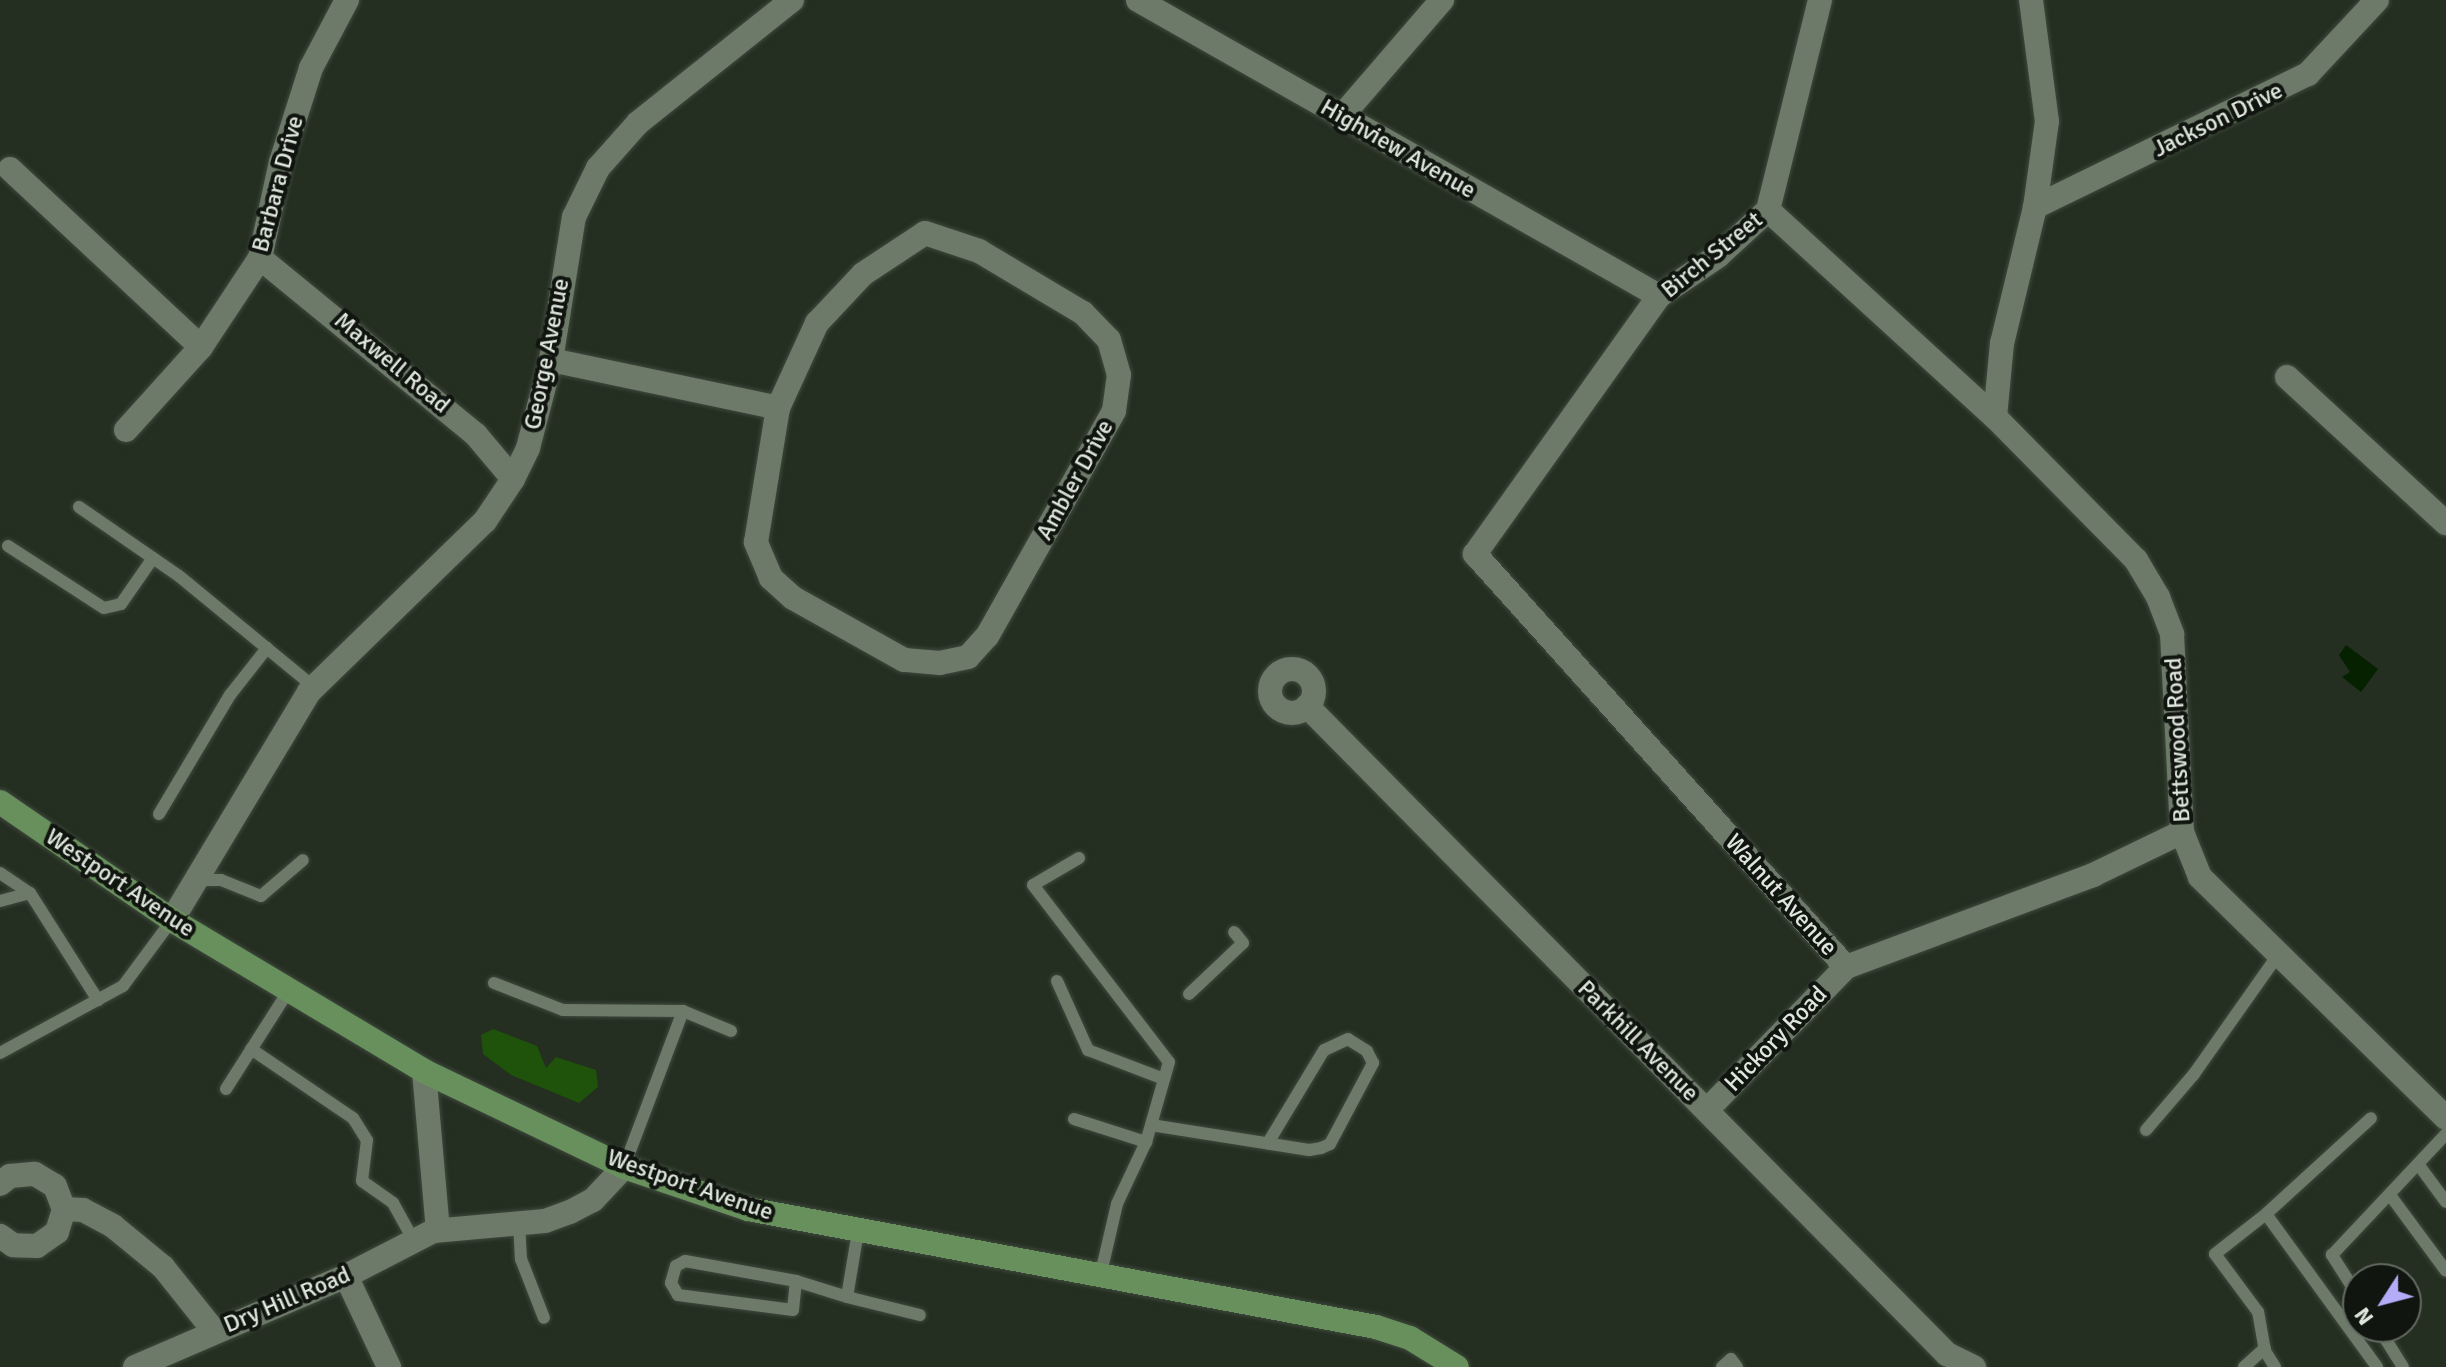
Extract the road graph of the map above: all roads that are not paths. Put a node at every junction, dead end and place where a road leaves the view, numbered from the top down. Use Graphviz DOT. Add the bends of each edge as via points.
graph roads {
  1 [pos="347,0"];
  2 [pos="792,0"];
  3 [pos="1138,0"];
  4 [pos="1442,0"];
  5 [pos="1820,0"];
  6 [pos="2031,0"];
  7 [pos="2377,0"];
  8 [pos="1341,117"];
  9 [pos="10,169"];
  10 [pos="2035,207"];
  11 [pos="1768,210"];
  12 [pos="260,258"];
  13 [pos="1659,296"];
  14 [pos="201,347"];
  15 [pos="551,360"];
  16 [pos="2287,377"];
  17 [pos="778,408"];
  18 [pos="1995,417"];
  19 [pos="126,430"];
  20 [pos="513,479"];
  21 [pos="79,507"];
  22 [pos="2446,523"];
  23 [pos="8,546"];
  24 [pos="1475,554"];
  25 [pos="153,558"];
  26 [pos="267,648"];
  27 [pos="314,687"];
  28 [pos="1307,706"];
  29 [pos="0,802"];
  30 [pos="159,814"];
  31 [pos="2182,832"];
  32 [pos="1079,858"];
  33 [pos="303,860"];
  34 [pos="0,873"];
  35 [pos="197,880"];
  36 [pos="30,893"];
  37 [pos="0,901"];
  38 [pos="172,920"];
  39 [pos="1234,932"];
  40 [pos="2278,955"];
  41 [pos="1846,967"];
  42 [pos="1057,981"];
  43 [pos="494,983"];
  44 [pos="289,990"];
  45 [pos="1189,994"];
  46 [pos="98,1000"];
  47 [pos="683,1011"];
  48 [pos="731,1031"];
  49 [pos="251,1049"];
  50 [pos="0,1053"];
  51 [pos="424,1071"];
  52 [pos="1164,1079"];
  53 [pos="226,1089"];
  54 [pos="1707,1110"];
  55 [pos="2371,1118"];
  56 [pos="2446,1118"];
  57 [pos="1074,1119"];
  58 [pos="1151,1125"];
  59 [pos="2146,1130"];
  60 [pos="2446,1134"];
  61 [pos="1146,1142"];
  62 [pos="1268,1143"];
  63 [pos="2418,1164"];
  64 [pos="624,1167"];
  65 [pos="0,1184"];
  66 [pos="2390,1195"];
  67 [pos="2446,1202"];
  68 [pos="64,1209"];
  69 [pos="2266,1214"];
  70 [pos="519,1222"];
  71 [pos="438,1230"];
  72 [pos="858,1231"];
  73 [pos="0,1236"];
  74 [pos="414,1241"];
  75 [pos="2342,1271"];
  76 [pos="2445,1272"];
  77 [pos="346,1276"];
  78 [pos="1100,1277"];
  79 [pos="796,1281"];
  80 [pos="847,1297"];
  81 [pos="920,1315"];
  82 [pos="544,1318"];
  83 [pos="214,1331"];
  84 [pos="2388,1343"];
  85 [pos="2265,1348"];
  86 [pos="135,1367"];
  87 [pos="389,1367"];
  88 [pos="1457,1367"];
  89 [pos="1722,1367"];
  90 [pos="1737,1367"];
  91 [pos="1974,1367"];
  92 [pos="2244,1367"];
  93 [pos="2275,1367"];
  94 [pos="2377,1367"];
  95 [pos="2403,1367"];
  1 -- 12 [label="street, Barbara Drive" via="311,68 281,162"];
  2 -- 15 [label="street, George Avenue" via="638,123 598,168 574,217"];
  3 -- 8 [label="street, Highview Avenue"];
  4 -- 8 [label="street"];
  5 -- 11 [label="street, Birch Street"];
  6 -- 10 [label="street" via="2047,121"];
  7 -- 10 [label="street, Jackson Drive" via="2308,74"];
  8 -- 13 [label="street, Highview Avenue"];
  9 -- 14 [label="street"];
  10 -- 18 [label="street" via="2002,343"];
  11 -- 13 [label="street, Birch Street" via="1718,256"];
  11 -- 18 [label="street, Bettswood Road"];
  12 -- 14 [label="street, Barbara Drive"];
  12 -- 20 [label="street, Maxwell Road" via="476,435"];
  13 -- 24 [label="street, Birch Street"];
  14 -- 19 [label="street, Barbara Drive"];
  15 -- 17 [label="street"];
  15 -- 20 [label="street, George Avenue" via="528,448"];
  16 -- 22 [label="street"];
  17 -- 17 [label="street, Ambler Drive" via="817,323 863,274 925,233 979,251 1083,313 1109,340 1119,375 1114,411 987,636 968,657 940,663 904,660 793,598 771,578 756,542"];
  18 -- 31 [label="street, Bettswood Road" via="2136,560 2158,597 2172,634"];
  20 -- 27 [label="street, George Avenue" via="485,521"];
  21 -- 25 [label="lane"];
  23 -- 25 [label="lane" via="104,608 121,604"];
  24 -- 41 [label="street, Walnut Avenue"];
  25 -- 26 [label="lane"];
  26 -- 27 [label="lane"];
  26 -- 30 [label="lane" via="230,695"];
  27 -- 35 [label="street, George Avenue"];
  28 -- 54 [label="street, Parkhill Avenue"];
  29 -- 38 [label="main road, Westport Avenue"];
  31 -- 40 [label="street, Bettswood Road" via="2200,877"];
  31 -- 41 [label="street, Walnut Avenue" via="2093,875"];
  32 -- 52 [label="lane" via="1033,885 1169,1062"];
  33 -- 35 [label="lane" via="261,896 221,880"];
  34 -- 36 [label="lane"];
  35 -- 38 [label="street, George Avenue"];
  36 -- 37 [label="lane"];
  36 -- 46 [label="lane"];
  38 -- 44 [label="main road, Westport Avenue"];
  38 -- 46 [label="lane" via="129,980"];
  39 -- 45 [label="lane" via="1243,943"];
  40 -- 56 [label="street, Bettswood Road"];
  40 -- 59 [label="lane" via="2194,1074"];
  41 -- 54 [label="street, Hickory Road"];
  42 -- 52 [label="lane" via="1088,1050"];
  43 -- 47 [label="lane" via="563,1010"];
  44 -- 49 [label="lane"];
  44 -- 51 [label="main road, Westport Avenue"];
  46 -- 50 [label="lane"];
  47 -- 48 [label="lane"];
  47 -- 64 [label="lane"];
  49 -- 53 [label="lane"];
  49 -- 74 [label="lane" via="353,1118 367,1140 362,1181 393,1203"];
  51 -- 64 [label="main road, Westport Avenue"];
  51 -- 71 [label="street"];
  52 -- 58 [label="lane"];
  54 -- 91 [label="street, Parkhill Avenue" via="1947,1354"];
  55 -- 69 [label="lane"];
  57 -- 61 [label="lane"];
  58 -- 61 [label="lane"];
  58 -- 62 [label="lane"];
  60 -- 63 [label="lane"];
  61 -- 78 [label="lane" via="1117,1204"];
  62 -- 62 [label="lane" via="1309,1150 1330,1144 1373,1063 1367,1051 1348,1039 1324,1050"];
  63 -- 66 [label="lane"];
  63 -- 67 [label="lane"];
  64 -- 70 [label="street, Dry Hill Road" via="593,1200 545,1221"];
  64 -- 72 [label="main road, Westport Avenue" via="748,1209"];
  65 -- 68 [label="street" via="10,1176 35,1174 55,1186"];
  66 -- 75 [label="lane" via="2332,1255"];
  66 -- 76 [label="lane"];
  68 -- 73 [label="street" via="57,1232 37,1246 13,1245"];
  68 -- 83 [label="street" via="83,1210 113,1226 163,1267"];
  69 -- 85 [label="lane" via="2215,1254 2258,1312"];
  69 -- 94 [label="lane"];
  70 -- 71 [label="street, Dry Hill Road"];
  70 -- 82 [label="lane" via="521,1259"];
  71 -- 74 [label="street, Dry Hill Road"];
  72 -- 78 [label="main road, Westport Avenue"];
  72 -- 80 [label="lane"];
  74 -- 77 [label="street, Dry Hill Road"];
  77 -- 83 [label="street, Dry Hill Road"];
  77 -- 87 [label="street"];
  78 -- 88 [label="main road, Westport Avenue" via="1376,1327 1410,1338"];
  79 -- 79 [label="lane" via="685,1261 676,1266 671,1283 678,1295 793,1310"];
  79 -- 80 [label="lane"];
  80 -- 81 [label="lane"];
  83 -- 86 [label="street, Dry Hill Road"];
  84 -- 95 [label="lane"];
  85 -- 92 [label="lane"];
  85 -- 93 [label="lane"];
  89 -- 90 [label="lane" via="1731,1359"];
}
